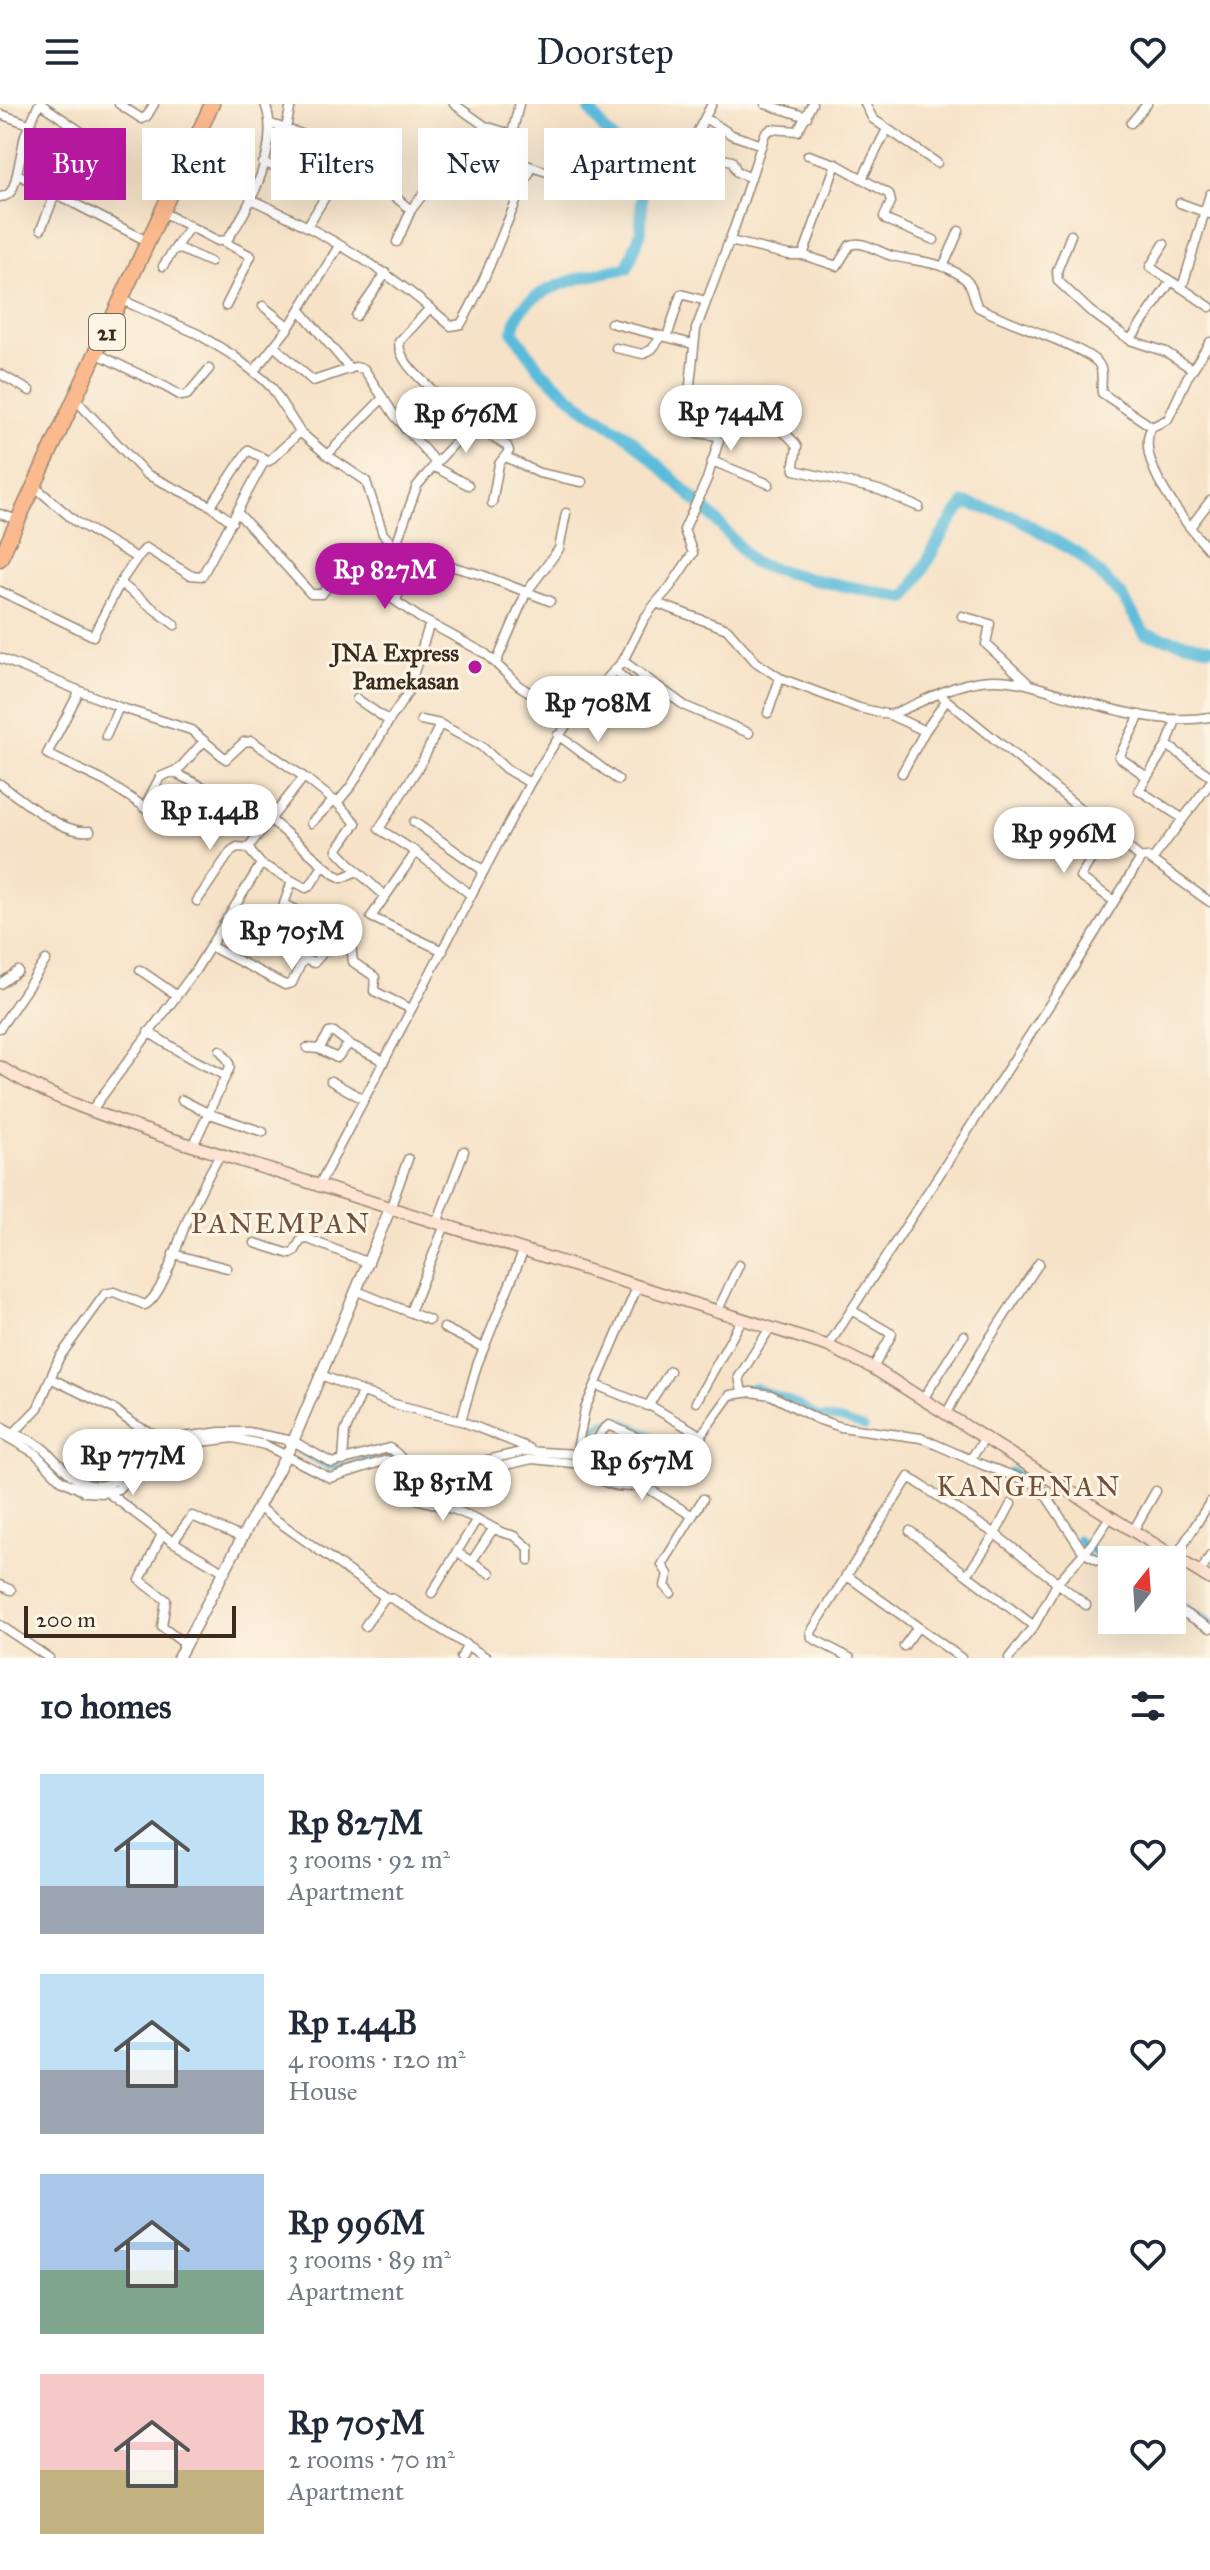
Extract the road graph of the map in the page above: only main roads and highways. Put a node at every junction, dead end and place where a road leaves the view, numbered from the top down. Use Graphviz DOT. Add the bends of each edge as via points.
graph roads {
  1 [pos="201,104"];
  2 [pos="212,104"];
  3 [pos="145,240"];
  4 [pos="9,517"];
  5 [pos="0,537"];
  6 [pos="0,559"];
  7 [pos="0,1067"];
  8 [pos="1205,1576"];
  1 -- 3 [label="highway, 21"];
  2 -- 3 [label="highway, 21"];
  3 -- 4 [label="highway, 21"];
  3 -- 4 [label="highway, 21" via="34,486"];
  4 -- 5 [label="highway, 21"];
  4 -- 6 [label="highway, 21"];
  7 -- 8 [label="main road" via="91,1111 193,1146 828,1346 985,1438 1052,1494 1110,1517"];
}
